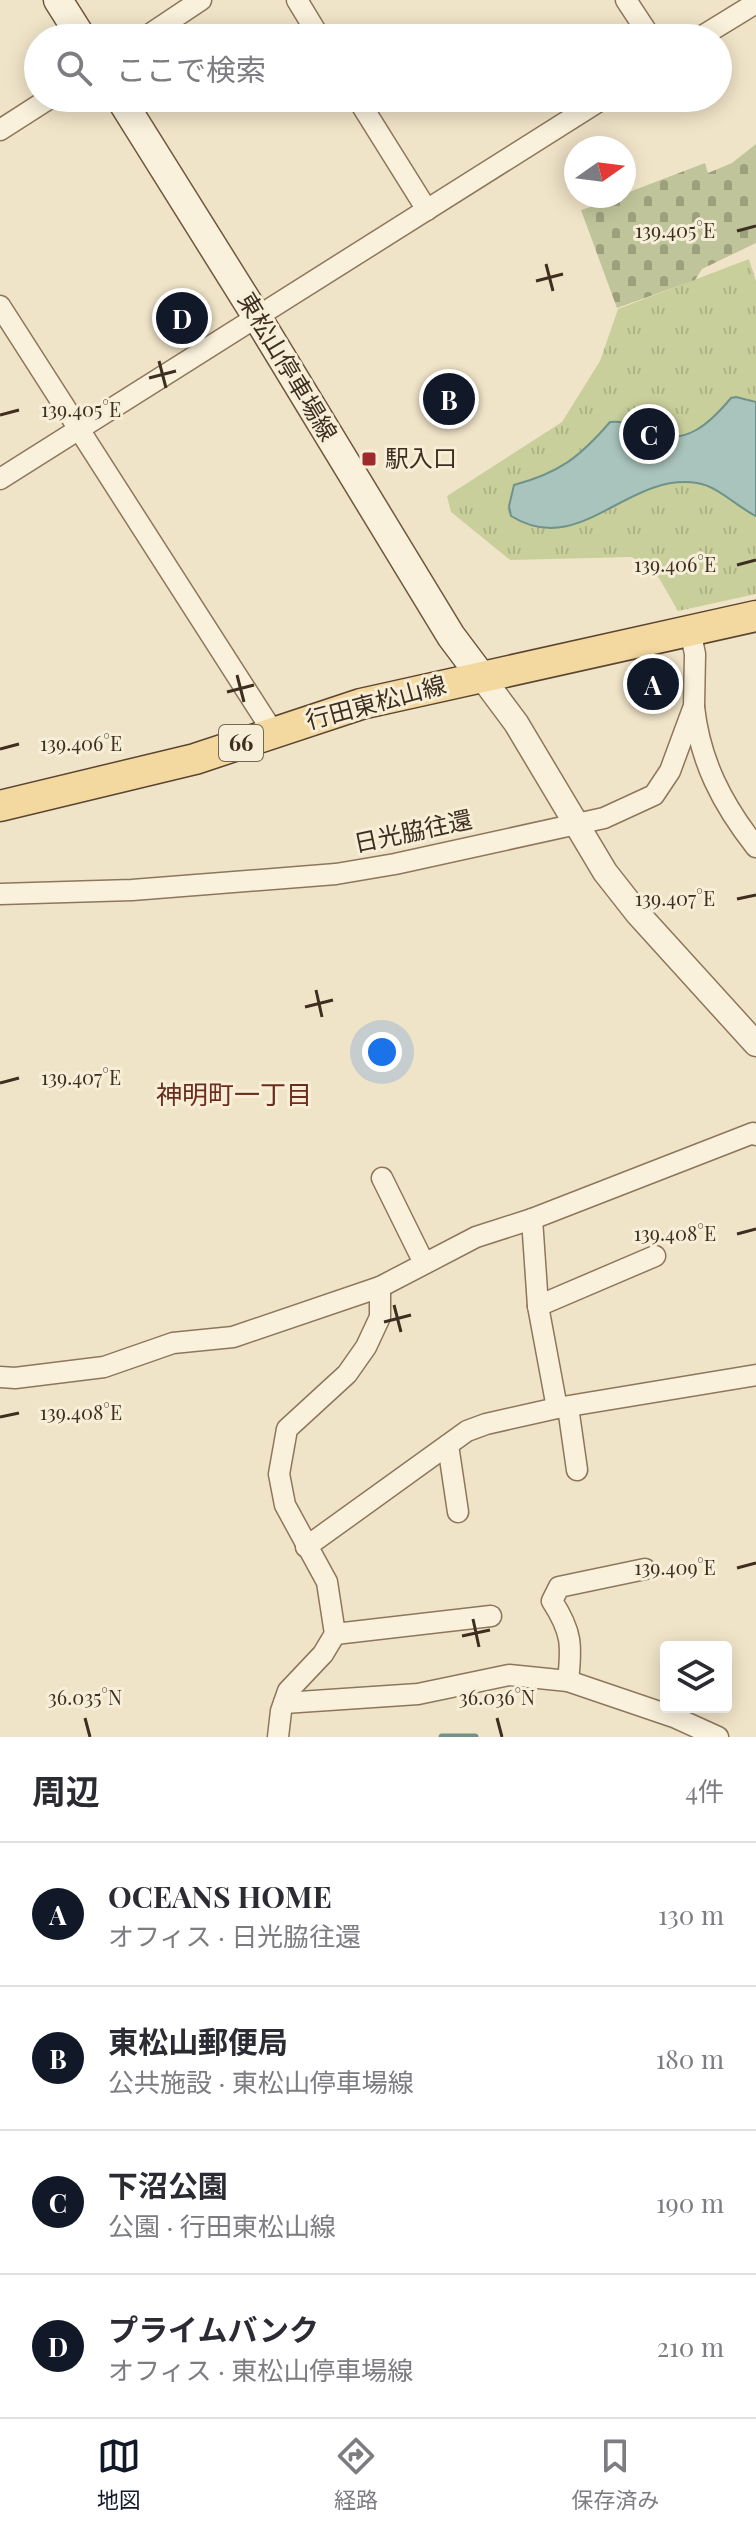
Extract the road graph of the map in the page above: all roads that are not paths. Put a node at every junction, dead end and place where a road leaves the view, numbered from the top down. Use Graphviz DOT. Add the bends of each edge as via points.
graph roads {
  1 [pos="58,0"];
  2 [pos="201,0"];
  3 [pos="297,0"];
  4 [pos="626,0"];
  5 [pos="756,3"];
  6 [pos="73,24"];
  7 [pos="165,24"];
  8 [pos="312,24"];
  9 [pos="642,24"];
  10 [pos="722,24"];
  11 [pos="28,112"];
  12 [pos="129,112"];
  13 [pos="366,112"];
  14 [pos="582,112"];
  15 [pos="0,130"];
  16 [pos="427,210"];
  17 [pos="0,306"];
  18 [pos="257,317"];
  19 [pos="80,429"];
  20 [pos="0,479"];
  21 [pos="756,616"];
  22 [pos="690,630"];
  23 [pos="481,676"];
  24 [pos="694,706"];
  25 [pos="273,732"];
  26 [pos="0,806"];
  27 [pos="574,823"];
  28 [pos="756,847"];
  29 [pos="0,894"];
  30 [pos="756,1044"];
  31 [pos="756,1135"];
  32 [pos="382,1178"];
  33 [pos="532,1219"];
  34 [pos="655,1256"];
  35 [pos="424,1263"];
  36 [pos="380,1287"];
  37 [pos="538,1306"];
  38 [pos="756,1375"];
  39 [pos="0,1377"];
  40 [pos="562,1407"];
  41 [pos="448,1445"];
  42 [pos="577,1470"];
  43 [pos="458,1512"];
  44 [pos="306,1547"];
  45 [pos="645,1569"];
  46 [pos="491,1616"];
  47 [pos="335,1634"];
  48 [pos="568,1681"];
  49 [pos="284,1703"];
  50 [pos="660,1708"];
  51 [pos="677,1713"];
  52 [pos="278,1737"];
  53 [pos="718,1737"];
  1 -- 6 [label="main road"];
  2 -- 7 [label="street"];
  3 -- 8 [label="street"];
  4 -- 9 [label="street"];
  5 -- 10 [label="street"];
  11 -- 15 [label="street"];
  12 -- 18 [label="main road, 東松山停車場線"];
  13 -- 16 [label="street"];
  14 -- 16 [label="street"];
  16 -- 18 [label="street"];
  17 -- 19 [label="street"];
  18 -- 19 [label="street"];
  18 -- 23 [label="main road, 東松山停車場線" via="451,636"];
  19 -- 20 [label="street"];
  19 -- 25 [label="street"];
  21 -- 22 [label="main road, 行田東松山線 / 66"];
  22 -- 23 [label="main road, 行田東松山線 / 66"];
  22 -- 24 [label="street, 日光脇往還"];
  23 -- 25 [label="main road, 行田東松山線 / 66" via="361,704"];
  23 -- 27 [label="street" via="516,723"];
  24 -- 27 [label="street, 日光脇往還" via="670,771 654,795 604,818"];
  24 -- 28 [label="street" via="712,780"];
  25 -- 26 [label="main road, 行田東松山線 / 66" via="195,759"];
  27 -- 29 [label="street, 日光脇往還" via="336,874"];
  27 -- 30 [label="street" via="638,914"];
  31 -- 33 [label="street"];
  32 -- 35 [label="street"];
  33 -- 35 [label="street" via="476,1237"];
  33 -- 37 [label="street"];
  34 -- 37 [label="street"];
  35 -- 36 [label="street"];
  36 -- 39 [label="street" via="233,1337 173,1343 104,1367"];
  36 -- 44 [label="street" via="380,1317 366,1347 347,1374 287,1429 279,1474 285,1505"];
  37 -- 40 [label="street"];
  38 -- 40 [label="street"];
  40 -- 41 [label="street" via="486,1424"];
  40 -- 42 [label="street"];
  41 -- 43 [label="street"];
  41 -- 44 [label="street"];
  44 -- 47 [label="street" via="327,1582"];
  45 -- 48 [label="street" via="559,1587 552,1601 566,1623 571,1651"];
  46 -- 47 [label="street"];
  47 -- 49 [label="street"];
  48 -- 49 [label="street" via="509,1675 418,1694"];
  48 -- 50 [label="street"];
  49 -- 52 [label="street"];
  51 -- 53 [label="street"];
}
